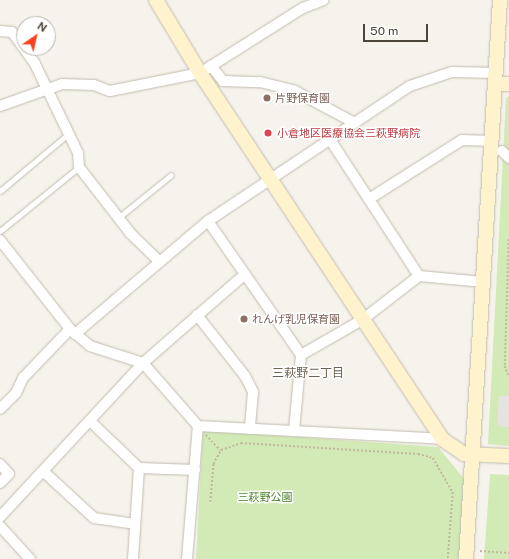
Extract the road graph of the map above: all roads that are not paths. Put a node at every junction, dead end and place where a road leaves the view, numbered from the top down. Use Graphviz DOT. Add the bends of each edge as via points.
graph roads {
  1 [pos="156,0"];
  2 [pos="324,0"];
  3 [pos="500,0"];
  4 [pos="301,4"];
  5 [pos="0,31"];
  6 [pos="206,70"];
  7 [pos="501,80"];
  8 [pos="43,88"];
  9 [pos="0,106"];
  10 [pos="353,122"];
  11 [pos="67,135"];
  12 [pos="328,138"];
  13 [pos="501,150"];
  14 [pos="78,167"];
  15 [pos="171,175"];
  16 [pos="270,180"];
  17 [pos="0,191"];
  18 [pos="369,199"];
  19 [pos="118,218"];
  20 [pos="208,221"];
  21 [pos="0,231"];
  22 [pos="0,240"];
  23 [pos="159,262"];
  24 [pos="244,274"];
  25 [pos="420,276"];
  26 [pos="484,282"];
  27 [pos="197,316"];
  28 [pos="362,320"];
  29 [pos="73,331"];
  30 [pos="301,355"];
  31 [pos="143,363"];
  32 [pos="0,409"];
  33 [pos="90,421"];
  34 [pos="198,426"];
  35 [pos="250,429"];
  36 [pos="294,431"];
  37 [pos="442,439"];
  38 [pos="472,455"];
  39 [pos="509,456"];
  40 [pos="0,464"];
  41 [pos="139,468"];
  42 [pos="194,470"];
  43 [pos="44,472"];
  44 [pos="0,483"];
  45 [pos="0,517"];
  46 [pos="135,524"];
  47 [pos="0,526"];
  48 [pos="30,559"];
  49 [pos="132,559"];
  50 [pos="187,559"];
  51 [pos="466,559"];
  1 -- 6 [label="street"];
  2 -- 4 [label="street"];
  3 -- 7 [label="street"];
  4 -- 6 [label="street"];
  5 -- 8 [label="street" via="12,32 34,64"];
  6 -- 8 [label="street" via="110,91 94,85"];
  6 -- 10 [label="street" via="223,81 260,82 295,91"];
  6 -- 16 [label="street"];
  7 -- 10 [label="street" via="452,72 410,86"];
  7 -- 13 [label="street"];
  8 -- 9 [label="street" via="23,100"];
  8 -- 11 [label="street"];
  10 -- 12 [label="street"];
  11 -- 14 [label="street" via="78,153"];
  11 -- 17 [label="lane"];
  12 -- 16 [label="street"];
  12 -- 18 [label="street"];
  13 -- 18 [label="street" via="462,140"];
  13 -- 26 [label="street"];
  14 -- 19 [label="street"];
  14 -- 21 [label="lane"];
  15 -- 19 [label="lane"];
  16 -- 20 [label="street"];
  16 -- 28 [label="street"];
  18 -- 25 [label="street"];
  19 -- 23 [label="street"];
  20 -- 23 [label="street"];
  20 -- 24 [label="street"];
  22 -- 29 [label="street"];
  23 -- 29 [label="street"];
  24 -- 27 [label="street"];
  24 -- 30 [label="street"];
  25 -- 26 [label="street"];
  25 -- 28 [label="street"];
  26 -- 38 [label="street"];
  27 -- 31 [label="street"];
  27 -- 35 [label="street" via="245,376 253,392"];
  28 -- 30 [label="street"];
  28 -- 37 [label="street"];
  29 -- 31 [label="street" via="90,346"];
  29 -- 32 [label="street" via="23,378 16,393"];
  30 -- 36 [label="street"];
  31 -- 33 [label="street"];
  31 -- 34 [label="street"];
  33 -- 41 [label="street"];
  33 -- 43 [label="street"];
  34 -- 35 [label="street"];
  34 -- 42 [label="street"];
  35 -- 36 [label="street"];
  36 -- 37 [label="street"];
  37 -- 38 [label="street" via="456,451"];
  38 -- 39 [label="street"];
  38 -- 51 [label="street"];
  40 -- 44 [label="street" via="9,474"];
  41 -- 42 [label="street"];
  41 -- 46 [label="street"];
  42 -- 50 [label="street"];
  43 -- 45 [label="street"];
  43 -- 46 [label="street" via="94,518"];
  46 -- 49 [label="street"];
  47 -- 48 [label="street"];
}
